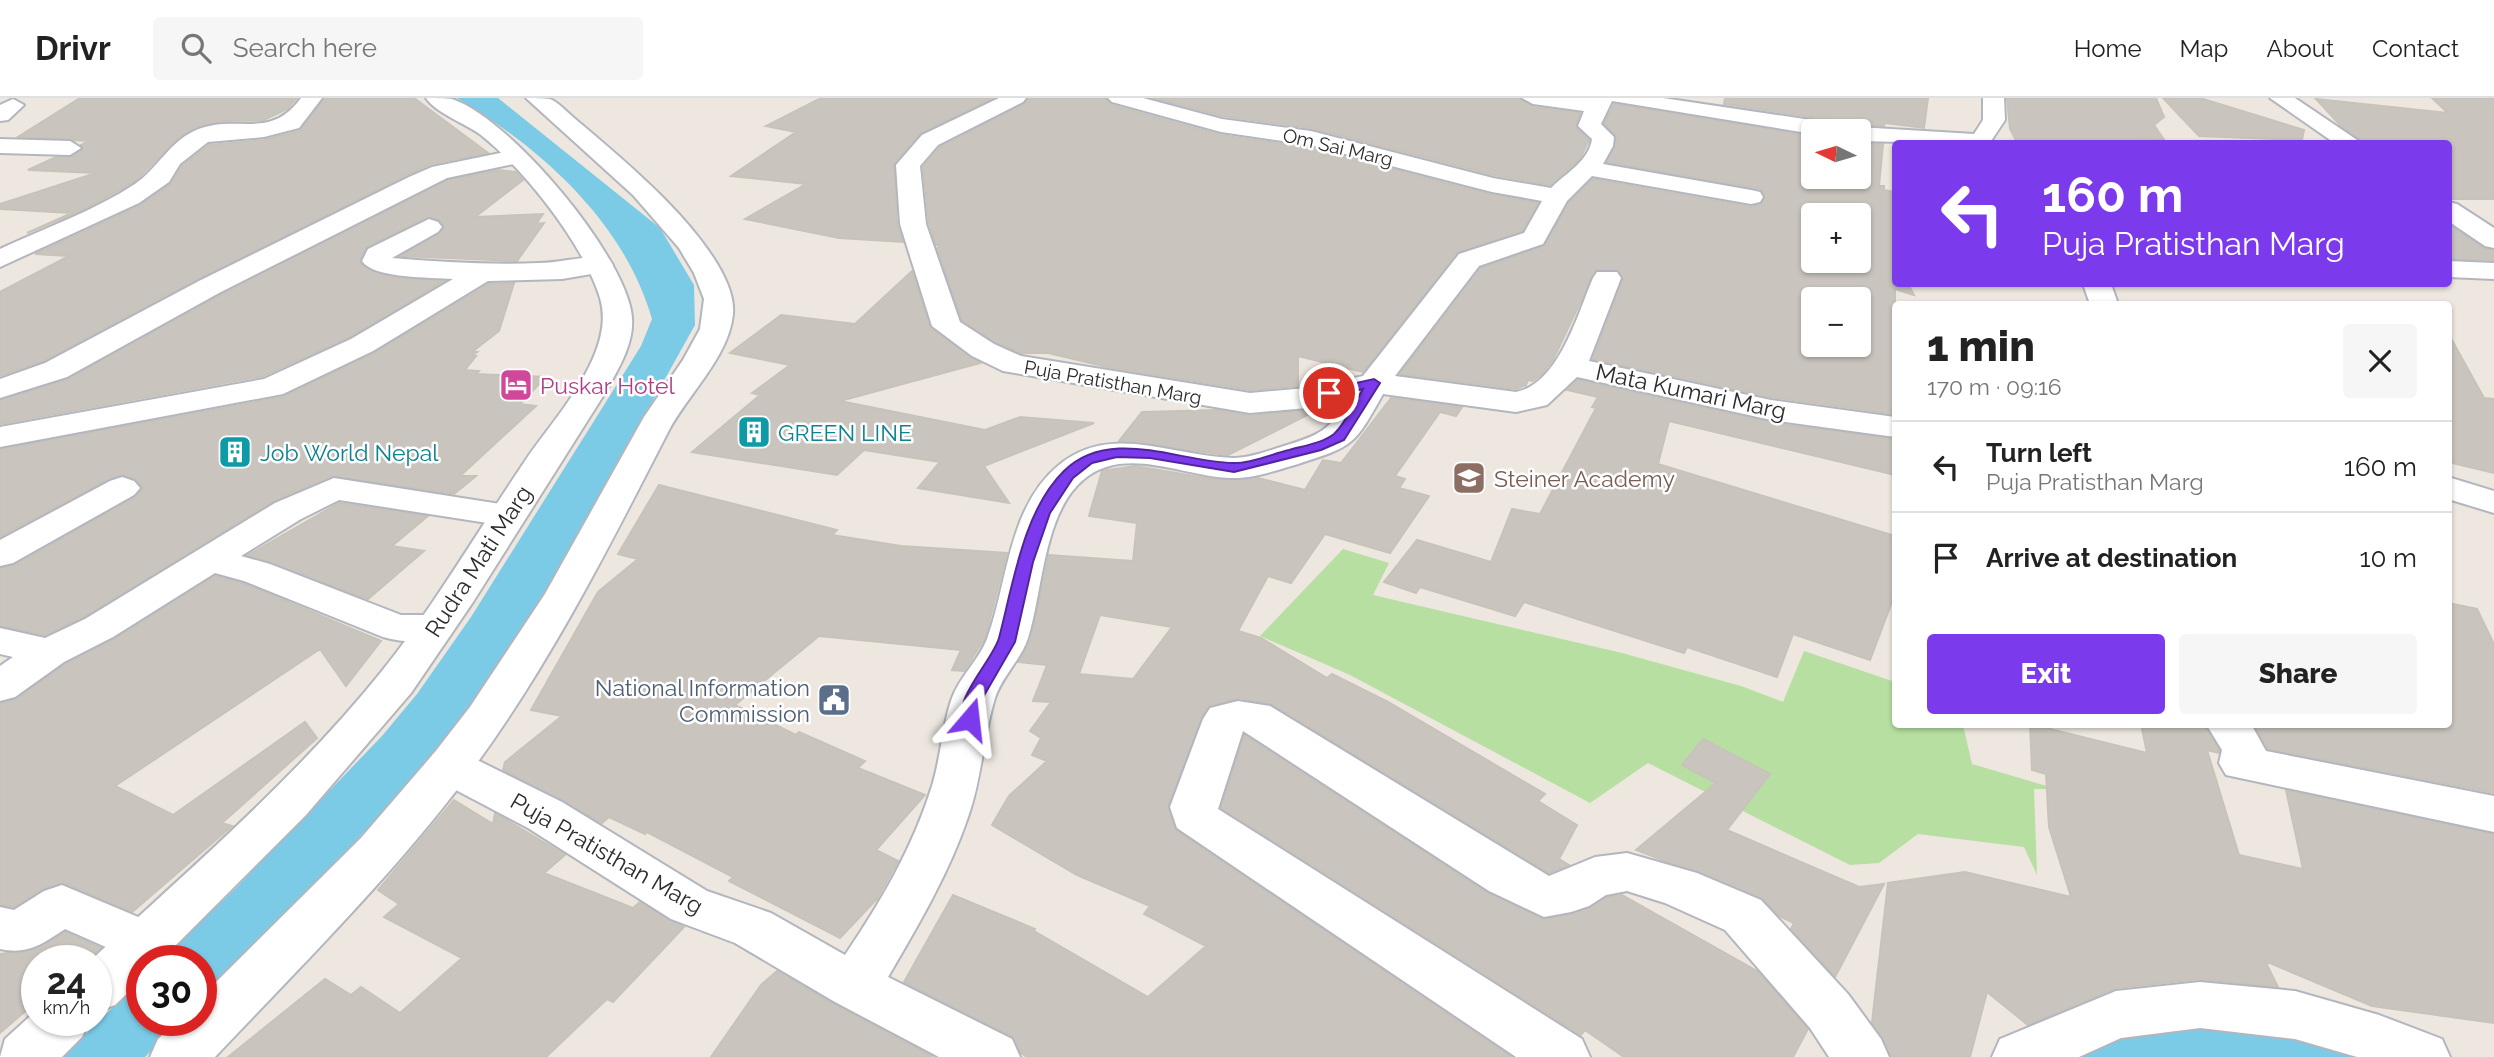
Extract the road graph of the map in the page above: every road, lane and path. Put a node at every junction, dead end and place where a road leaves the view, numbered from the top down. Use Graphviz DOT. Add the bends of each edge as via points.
graph roads {
  1 [pos="312,98"];
  2 [pos="436,98"];
  3 [pos="536,98"];
  4 [pos="1016,98"];
  5 [pos="1119,98"];
  6 [pos="1533,98"];
  7 [pos="1994,98"];
  8 [pos="2280,98"];
  9 [pos="1607,101"];
  10 [pos="1801,126"];
  11 [pos="1871,135"];
  12 [pos="1950,140"];
  13 [pos="1982,140"];
  14 [pos="2346,140"];
  15 [pos="0,146"];
  16 [pos="70,148"];
  17 [pos="515,158"];
  18 [pos="1586,168"];
  19 [pos="1557,196"];
  20 [pos="1751,197"];
  21 [pos="2452,212"];
  22 [pos="429,227"];
  23 [pos="2494,240"];
  24 [pos="0,259"];
  25 [pos="599,265"];
  26 [pos="2452,269"];
  27 [pos="2494,271"];
  28 [pos="482,272"];
  29 [pos="1607,278"];
  30 [pos="1571,366"];
  31 [pos="1374,383"];
  32 [pos="0,390"];
  33 [pos="1892,427"];
  34 [pos="0,437"];
  35 [pos="122,488"];
  36 [pos="2452,489"];
  37 [pos="2494,502"];
  38 [pos="507,515"];
  39 [pos="0,555"];
  40 [pos="217,555"];
  41 [pos="435,628"];
  42 [pos="0,641"];
  43 [pos="49,652"];
  44 [pos="0,687"];
  45 [pos="2232,732"];
  46 [pos="449,766"];
  47 [pos="2494,814"];
  48 [pos="0,928"];
  49 [pos="145,942"];
  50 [pos="112,974"];
  51 [pos="854,986"];
  52 [pos="47,1036"];
  53 [pos="25,1057"];
  54 [pos="178,1057"];
  55 [pos="992,1057"];
  56 [pos="1562,1057"];
  57 [pos="1861,1057"];
  58 [pos="2020,1057"];
  59 [pos="2422,1057"];
  1 -- 24 [label="street" via="297,120 264,130 200,136 171,160 161,177 130,198"];
  2 -- 17 [label="street, Rudra Mati Marg" via="497,137"];
  3 -- 46 [label="street" via="585,138 674,227 706,269 719,301 717,323 551,616"];
  4 -- 31 [label="street, Puja Pratisthan Marg" via="930,141 908,165 912,224 947,326 1014,364 1214,399 1250,403 1307,398"];
  5 -- 19 [label="street, Om Sai Marg" via="1221,125 1311,138 1492,185"];
  6 -- 9 [label="street"];
  7 -- 13 [label="street" via="1994,120"];
  8 -- 14 [label="street"];
  9 -- 10 [label="street"];
  9 -- 18 [label="street" via="1589,126 1603,142"];
  11 -- 12 [label="street"];
  15 -- 16 [label="street"];
  17 -- 25 [label="street, Rudra Mati Marg" via="545,189"];
  17 -- 32 [label="street" via="418,182 198,292 56,370"];
  18 -- 19 [label="street"];
  18 -- 20 [label="street"];
  19 -- 31 [label="street" via="1534,238 1469,260"];
  21 -- 23 [label="street"];
  22 -- 28 [label="street" via="377,255 375,261"];
  25 -- 28 [label="street" via="562,271"];
  25 -- 38 [label="street, Rudra Mati Marg" via="614,294 618,318 615,343"];
  26 -- 27 [label="street"];
  28 -- 34 [label="street" via="362,345 272,387"];
  29 -- 30 [label="street"];
  30 -- 31 [label="street, Mata Kumari Marg" via="1536,398 1516,402"];
  30 -- 33 [label="street, Mata Kumari Marg" via="1771,410"];
  31 -- 51 [label="street" via="1339,437 1306,450 1234,468 1117,453 1087,460 1068,475 1043,513 1025,562 1006,642 973,699 953,794 935,840 888,933"];
  35 -- 39 [label="street"];
  36 -- 37 [label="street"];
  38 -- 40 [label="street" via="334,489"];
  38 -- 41 [label="street, Rudra Mati Marg"];
  40 -- 41 [label="street" via="230,566 397,628"];
  40 -- 43 [label="street" via="99,628"];
  41 -- 49 [label="street, Rudra Mati Marg" via="397,682 335,755"];
  42 -- 43 [label="street"];
  43 -- 44 [label="street"];
  45 -- 47 [label="street" via="2244,750 2242,763"];
  46 -- 51 [label="street, Puja Pratisthan Marg" via="545,815 689,905 752,928"];
  46 -- 54 [label="street" via="359,871"];
  48 -- 49 [label="street" via="20,932 62,905"];
  49 -- 50 [label="street, Rudra Mati Marg"];
  51 -- 55 [label="street, Puja Pratisthan Marg"];
  52 -- 53 [label="street"];
  56 -- 57 [label="street" via="1194,815 1225,719 1255,717 1544,897 1572,892 1595,877 1627,872 1679,887 1743,915 1829,1011"];
  58 -- 59 [label="street" via="2116,1015 2200,1005 2295,1015 2379,1039"];
}
